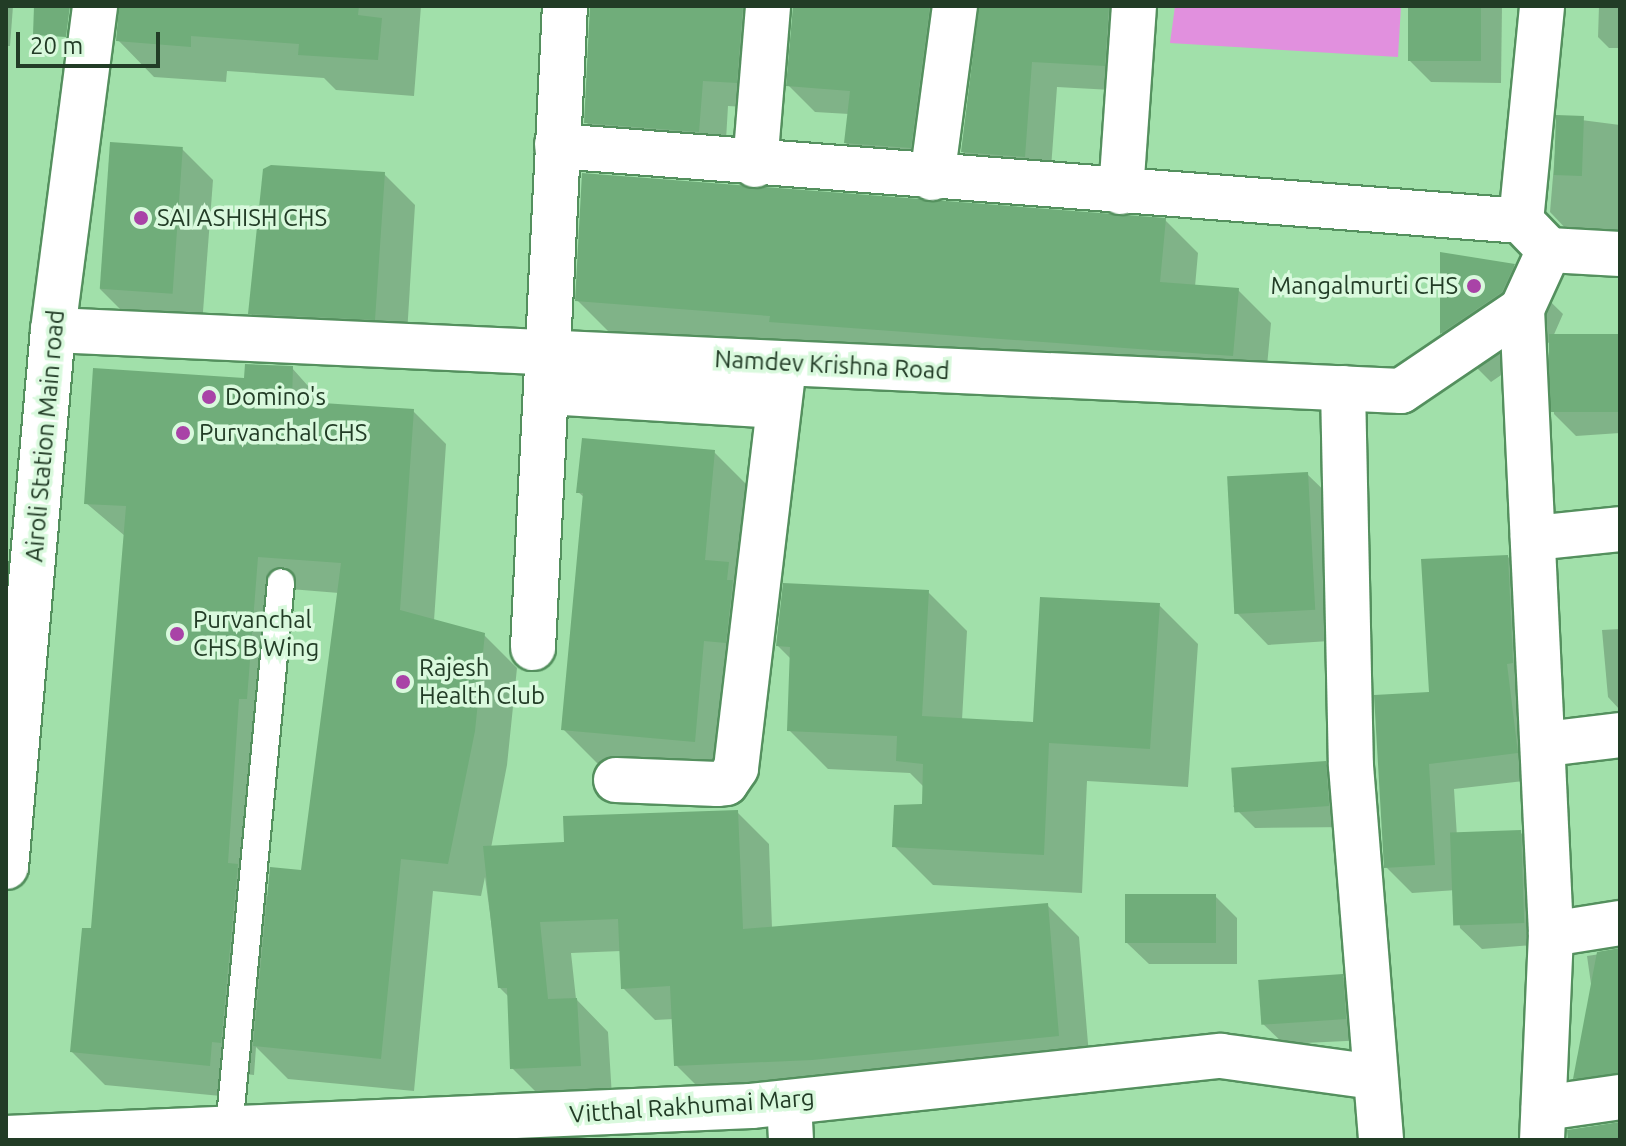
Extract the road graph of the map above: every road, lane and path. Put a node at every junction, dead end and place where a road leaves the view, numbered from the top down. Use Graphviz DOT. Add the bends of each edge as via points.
graph roads {
  1 [pos="95,6"];
  2 [pos="565,6"];
  3 [pos="768,6"];
  4 [pos="955,6"];
  5 [pos="1134,6"];
  6 [pos="1542,6"];
  7 [pos="557,146"];
  8 [pos="755,165"];
  9 [pos="932,178"];
  10 [pos="1121,192"];
  11 [pos="1535,236"];
  12 [pos="1620,254"];
  13 [pos="1522,309"];
  14 [pos="53,330"];
  15 [pos="784,364"];
  16 [pos="550,372"];
  17 [pos="1343,388"];
  18 [pos="779,406"];
  19 [pos="1620,529"];
  20 [pos="1533,538"];
  21 [pos="281,582"];
  22 [pos="533,648"];
  23 [pos="1620,735"];
  24 [pos="1546,744"];
  25 [pos="616,780"];
  26 [pos="6,867"];
  27 [pos="1620,923"];
  28 [pos="1551,934"];
  29 [pos="1374,1077"];
  30 [pos="1620,1097"];
  31 [pos="790,1121"];
  32 [pos="1543,1124"];
  33 [pos="229,1129"];
  34 [pos="6,1138"];
  35 [pos="1381,1140"];
  1 -- 14 [label="street, Airoli Station Main road"];
  2 -- 7 [label="street"];
  3 -- 8 [label="street"];
  4 -- 9 [label="street"];
  5 -- 10 [label="street"];
  6 -- 11 [label="street"];
  7 -- 8 [label="street"];
  7 -- 16 [label="street"];
  8 -- 9 [label="street"];
  9 -- 10 [label="street"];
  10 -- 11 [label="street"];
  11 -- 12 [label="street"];
  11 -- 13 [label="street"];
  13 -- 17 [label="street, Namdev Krishna Road" via="1401,391"];
  13 -- 20 [label="street"];
  14 -- 16 [label="street, Namdev Krishna Road"];
  14 -- 26 [label="street, Airoli Station Main road"];
  15 -- 16 [label="street, Namdev Krishna Road"];
  15 -- 17 [label="street, Namdev Krishna Road"];
  15 -- 18 [label="street"];
  16 -- 18 [label="street"];
  16 -- 22 [label="street"];
  17 -- 29 [label="street" via="1351,766"];
  18 -- 25 [label="street" via="732,777 717,784"];
  19 -- 20 [label="street"];
  20 -- 24 [label="street"];
  21 -- 33 [label="lane"];
  23 -- 24 [label="street"];
  24 -- 28 [label="street"];
  27 -- 28 [label="street"];
  28 -- 32 [label="street"];
  29 -- 31 [label="street, Vitthal Rakhumai Marg" via="1221,1056"];
  29 -- 35 [label="street"];
  30 -- 32 [label="street"];
  31 -- 33 [label="street, Vitthal Rakhumai Marg"];
  33 -- 34 [label="street, Vitthal Rakhumai Marg"];
}
